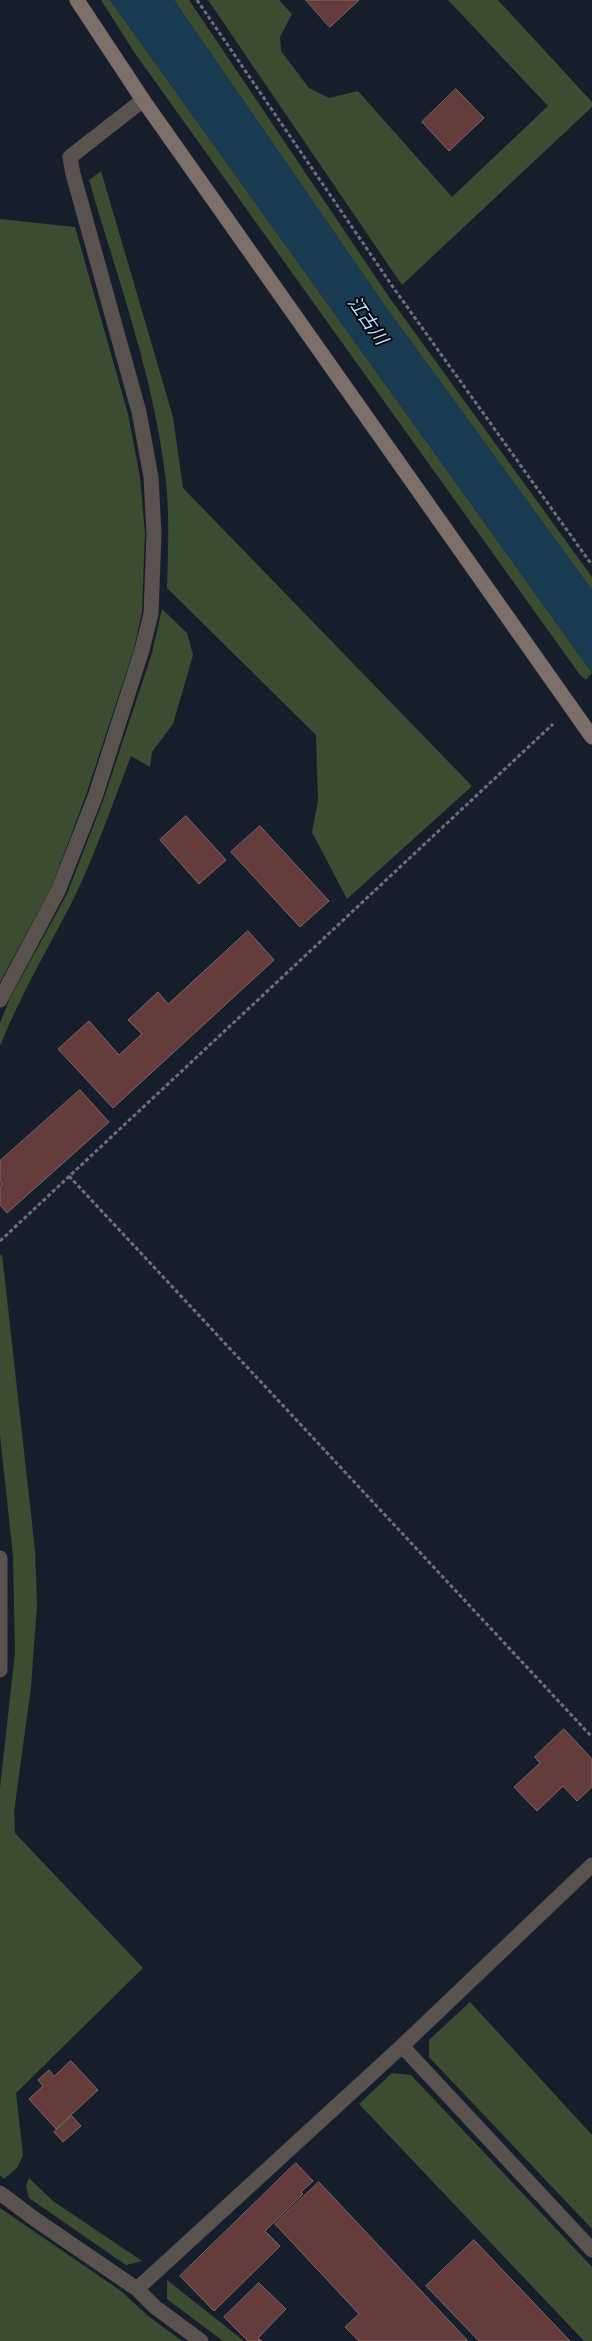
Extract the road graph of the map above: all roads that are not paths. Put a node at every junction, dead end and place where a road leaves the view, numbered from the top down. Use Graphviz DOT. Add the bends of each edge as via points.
graph roads {
  1 [pos="77,0"];
  2 [pos="143,100"];
  3 [pos="592,737"];
  4 [pos="0,1000"];
  5 [pos="0,1558"];
  6 [pos="0,1670"];
  7 [pos="592,1865"];
  8 [pos="402,2046"];
  9 [pos="0,2193"];
  10 [pos="592,2250"];
  11 [pos="137,2289"];
  12 [pos="201,2341"];
  1 -- 2 [label="street"];
  2 -- 3 [label="street"];
  2 -- 4 [label="street" via="70,157 139,412 151,477 154,534 151,614 98,788 58,891"];
  5 -- 6 [label="street"];
  7 -- 8 [label="street"];
  8 -- 10 [label="street"];
  8 -- 11 [label="street"];
  9 -- 11 [label="street"];
  11 -- 12 [label="street" via="155,2307"];
}
